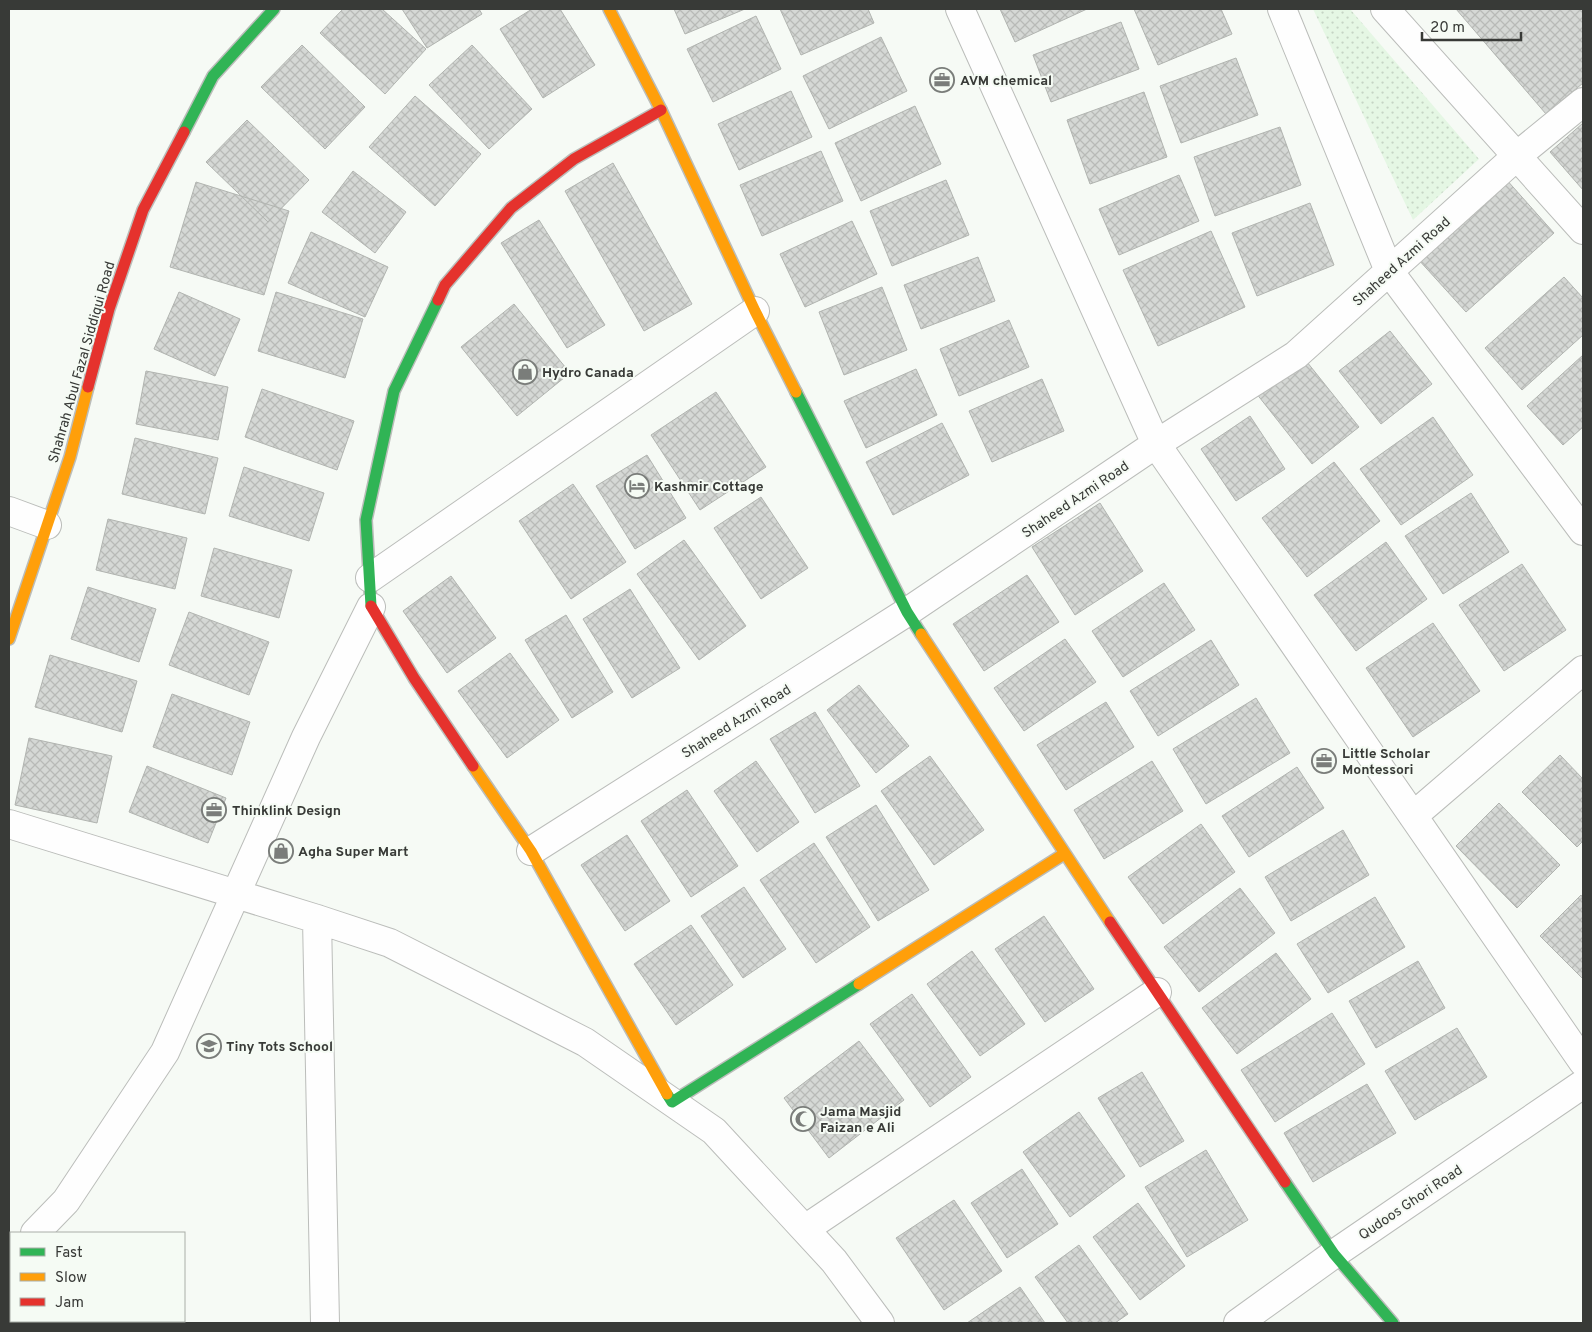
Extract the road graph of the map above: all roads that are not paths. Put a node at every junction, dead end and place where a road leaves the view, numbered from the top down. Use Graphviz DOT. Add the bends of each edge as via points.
graph roads {
  1 [pos="274,9"];
  2 [pos="610,9"];
  3 [pos="960,9"];
  4 [pos="1282,9"];
  5 [pos="1385,9"];
  6 [pos="1583,102"];
  7 [pos="661,110"];
  8 [pos="1518,156"];
  9 [pos="1583,230"];
  10 [pos="1389,271"];
  11 [pos="755,311"];
  12 [pos="1156,444"];
  13 [pos="9,511"];
  14 [pos="47,525"];
  15 [pos="1583,531"];
  16 [pos="370,578"];
  17 [pos="372,607"];
  18 [pos="907,612"];
  19 [pos="9,639"];
  20 [pos="1583,670"];
  21 [pos="1413,816"];
  22 [pos="9,824"];
  23 [pos="531,851"];
  24 [pos="1064,854"];
  25 [pos="236,894"];
  26 [pos="317,918"];
  27 [pos="1157,992"];
  28 [pos="1583,1062"];
  29 [pos="1583,1084"];
  30 [pos="672,1102"];
  31 [pos="805,1229"];
  32 [pos="36,1232"];
  33 [pos="1334,1254"];
  34 [pos="326,1323"];
  35 [pos="880,1323"];
  36 [pos="1238,1323"];
  37 [pos="1393,1323"];
  1 -- 14 [label="street, Shahrah Abul Fazal Siddiqui Road" via="213,76 143,210 109,309 70,457"];
  2 -- 7 [label="street"];
  3 -- 12 [label="street"];
  4 -- 10 [label="street"];
  5 -- 8 [label="street"];
  6 -- 8 [label="street, Shaheed Azmi Road"];
  7 -- 11 [label="street"];
  7 -- 16 [label="street" via="574,158 511,208 444,285 394,391 366,520"];
  8 -- 9 [label="street"];
  8 -- 10 [label="street, Shaheed Azmi Road"];
  10 -- 12 [label="street, Shaheed Azmi Road" via="1296,355"];
  10 -- 15 [label="street"];
  11 -- 16 [label="street"];
  11 -- 18 [label="street"];
  12 -- 18 [label="street, Shaheed Azmi Road"];
  12 -- 21 [label="street"];
  13 -- 14 [label="street"];
  14 -- 19 [label="street, Shahrah Abul Fazal Siddiqui Road"];
  16 -- 17 [label="street"];
  17 -- 23 [label="street" via="414,678"];
  17 -- 25 [label="street" via="306,737"];
  18 -- 23 [label="street, Shaheed Azmi Road"];
  18 -- 24 [label="street"];
  20 -- 21 [label="street"];
  21 -- 28 [label="street"];
  22 -- 25 [label="street"];
  23 -- 30 [label="street"];
  24 -- 27 [label="street"];
  24 -- 30 [label="street"];
  25 -- 26 [label="street"];
  25 -- 32 [label="street" via="165,1052 66,1201"];
  26 -- 30 [label="street" via="390,943 584,1042"];
  26 -- 34 [label="street"];
  27 -- 31 [label="street"];
  27 -- 33 [label="street"];
  29 -- 33 [label="street, Qudoos Ghori Road"];
  30 -- 31 [label="street" via="714,1131"];
  31 -- 35 [label="street" via="834,1261"];
  33 -- 36 [label="street, Qudoos Ghori Road"];
  33 -- 37 [label="street"];
}
